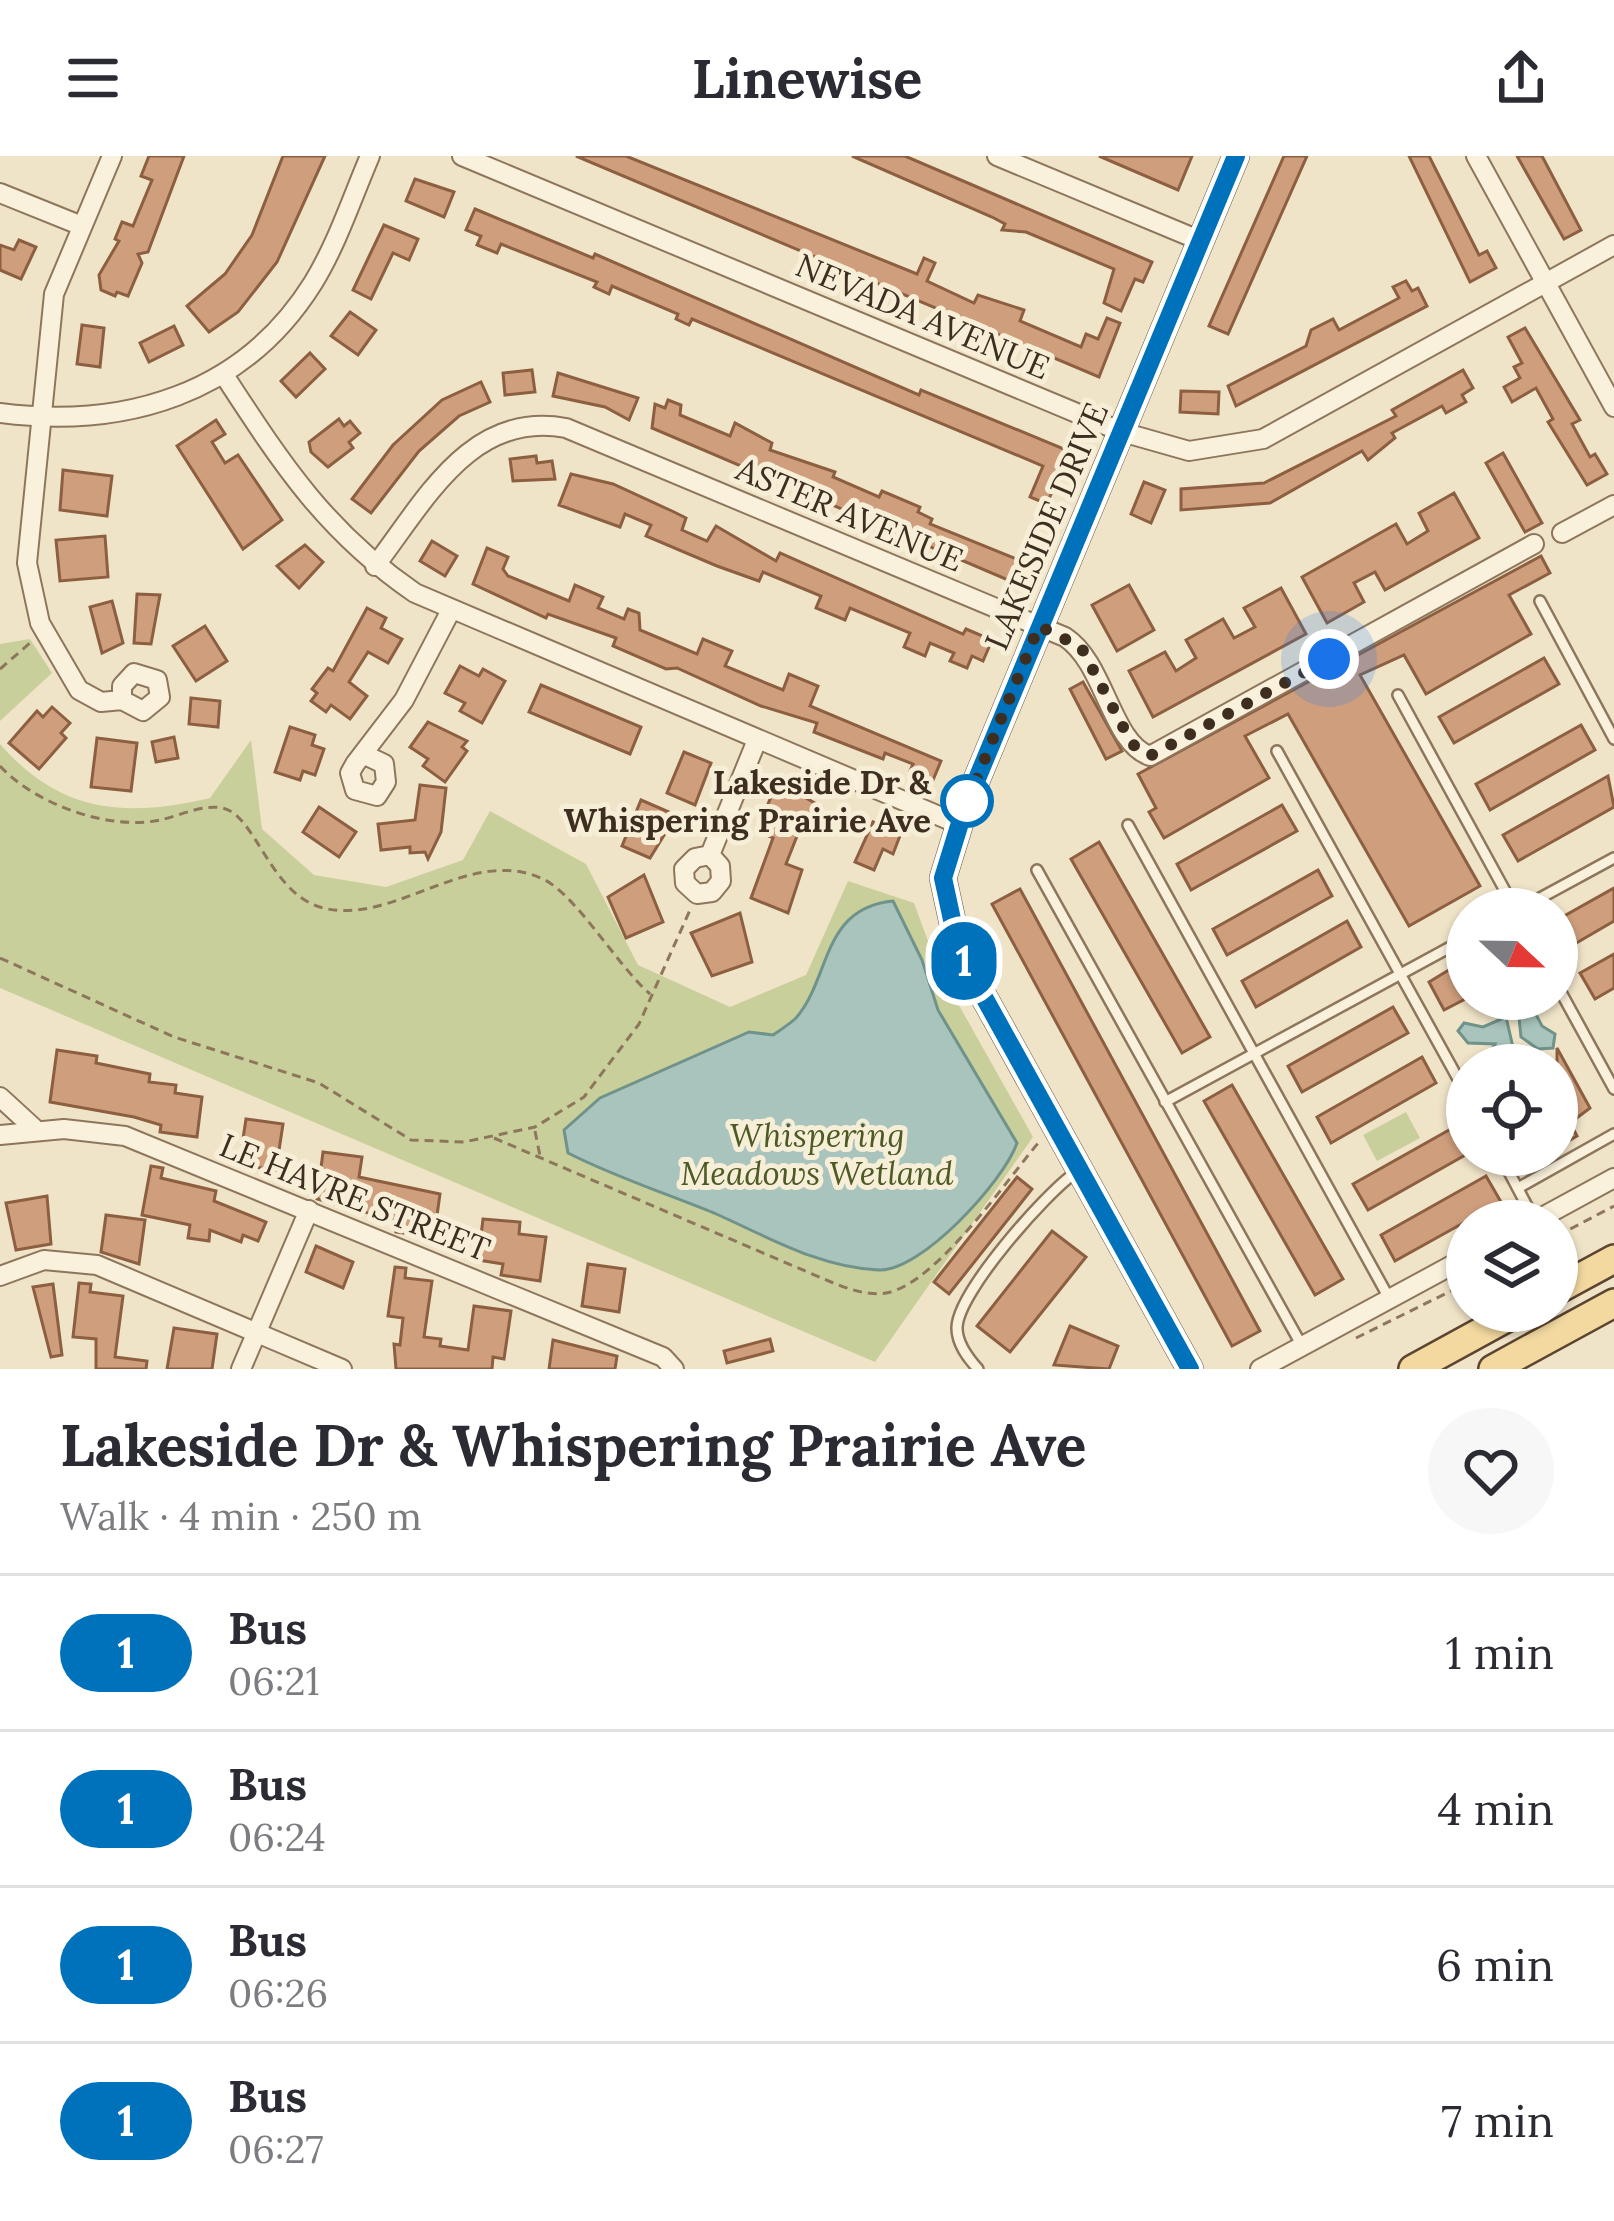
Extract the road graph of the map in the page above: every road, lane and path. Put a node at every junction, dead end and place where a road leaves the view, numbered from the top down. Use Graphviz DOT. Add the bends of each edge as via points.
graph roads {
  1 [pos="112,156"];
  2 [pos="370,156"];
  3 [pos="462,156"];
  4 [pos="997,156"];
  5 [pos="1236,156"];
  6 [pos="1476,156"];
  7 [pos="0,193"];
  8 [pos="82,226"];
  9 [pos="1201,241"];
  10 [pos="1614,245"];
  11 [pos="1546,281"];
  12 [pos="224,375"];
  13 [pos="1614,407"];
  14 [pos="0,413"];
  15 [pos="38,418"];
  16 [pos="1122,432"];
  17 [pos="1614,505"];
  18 [pos="1562,533"];
  19 [pos="1534,544"];
  20 [pos="375,566"];
  21 [pos="1540,602"];
  22 [pos="450,612"];
  23 [pos="1039,626"];
  24 [pos="44,631"];
  25 [pos="0,669"];
  26 [pos="1398,695"];
  27 [pos="122,700"];
  28 [pos="1614,739"];
  29 [pos="757,740"];
  30 [pos="1277,751"];
  31 [pos="363,754"];
  32 [pos="0,766"];
  33 [pos="958,824"];
  34 [pos="1128,825"];
  35 [pos="710,855"];
  36 [pos="1614,858"];
  37 [pos="1037,870"];
  38 [pos="1506,888"];
  39 [pos="1558,888"];
  40 [pos="691,908"];
  41 [pos="1446,949"];
  42 [pos="0,958"];
  43 [pos="1401,974"];
  44 [pos="651,996"];
  45 [pos="1576,1020"];
  46 [pos="1253,1054"];
  47 [pos="1446,1056"];
  48 [pos="1614,1090"];
  49 [pos="0,1097"];
  50 [pos="1166,1102"];
  51 [pos="535,1127"];
  52 [pos="36,1130"];
  53 [pos="1614,1134"];
  54 [pos="0,1135"];
  55 [pos="492,1137"];
  56 [pos="1039,1142"];
  57 [pos="541,1158"];
  58 [pos="1080,1170"];
  59 [pos="1511,1176"];
  60 [pos="1614,1178"];
  61 [pos="1518,1188"];
  62 [pos="1524,1200"];
  63 [pos="1574,1200"];
  64 [pos="1614,1206"];
  65 [pos="309,1210"];
  66 [pos="1578,1225"];
  67 [pos="1614,1258"];
  68 [pos="1446,1268"];
  69 [pos="0,1276"];
  70 [pos="1578,1278"];
  71 [pos="1446,1293"];
  72 [pos="1389,1298"];
  73 [pos="1614,1303"];
  74 [pos="1481,1332"];
  75 [pos="256,1333"];
  76 [pos="1358,1337"];
  77 [pos="1302,1346"];
  78 [pos="241,1369"];
  79 [pos="343,1369"];
  80 [pos="674,1369"];
  81 [pos="978,1369"];
  82 [pos="1190,1369"];
  83 [pos="1260,1369"];
  84 [pos="1413,1369"];
  85 [pos="1492,1369"];
  1 -- 8 [label="street"];
  2 -- 12 [label="street" via="314,283 274,333"];
  3 -- 16 [label="street, NEVADA AVENUE"];
  4 -- 9 [label="street"];
  5 -- 9 [label="street, LAKESIDE DRIVE"];
  6 -- 11 [label="street"];
  7 -- 8 [label="street"];
  8 -- 15 [label="street" via="54,294"];
  9 -- 16 [label="street, LAKESIDE DRIVE"];
  10 -- 11 [label="street, NEVADA AVENUE"];
  11 -- 13 [label="street"];
  11 -- 16 [label="street, NEVADA AVENUE" via="1263,439 1189,451"];
  12 -- 15 [label="street" via="136,412"];
  12 -- 20 [label="street" via="314,508"];
  14 -- 15 [label="street"];
  15 -- 24 [label="street" via="27,562"];
  16 -- 23 [label="street, LAKESIDE DRIVE"];
  17 -- 18 [label="street"];
  19 -- 23 [label="street, ASTER AVENUE" via="1150,756 1132,744 1081,647"];
  20 -- 22 [label="street"];
  20 -- 23 [label="street, ASTER AVENUE" via="469,448 505,429 548,424"];
  21 -- 28 [label="lane"];
  22 -- 29 [label="street"];
  22 -- 31 [label="street" via="404,700"];
  23 -- 33 [label="street, LAKESIDE DRIVE"];
  24 -- 25 [label="path"];
  24 -- 27 [label="street" via="79,690 101,702"];
  26 -- 38 [label="lane"];
  29 -- 33 [label="street"];
  29 -- 35 [label="street"];
  30 -- 43 [label="lane"];
  32 -- 44 [label="path" via="93,816 155,821 228,808 270,870 320,908 418,893 496,868 547,881"];
  33 -- 58 [label="street, LAKESIDE DRIVE" via="943,878 950,927"];
  34 -- 46 [label="lane"];
  36 -- 39 [label="lane"];
  37 -- 50 [label="lane"];
  40 -- 44 [label="path"];
  41 -- 43 [label="lane"];
  42 -- 55 [label="path" via="174,1037 319,1083 411,1139"];
  43 -- 46 [label="lane"];
  43 -- 47 [label="lane"];
  44 -- 51 [label="path" via="609,1068 564,1113"];
  45 -- 48 [label="lane"];
  46 -- 50 [label="lane"];
  46 -- 72 [label="lane"];
  49 -- 52 [label="street"];
  50 -- 77 [label="lane"];
  51 -- 55 [label="path"];
  51 -- 57 [label="path"];
  52 -- 54 [label="street, LE HAVRE STREET"];
  52 -- 65 [label="street, LE HAVRE STREET" via="125,1136"];
  53 -- 61 [label="lane"];
  55 -- 57 [label="path"];
  56 -- 57 [label="path" via="948,1249 912,1283 883,1294 831,1282"];
  58 -- 81 [label="lane" via="1052,1190 962,1305 957,1329"];
  58 -- 82 [label="street, LAKESIDE DRIVE"];
  59 -- 61 [label="lane"];
  60 -- 63 [label="street"];
  61 -- 62 [label="lane"];
  64 -- 66 [label="path"];
  65 -- 75 [label="street"];
  65 -- 80 [label="street, LE HAVRE STREET" via="662,1357"];
  67 -- 70 [label="main road"];
  68 -- 72 [label="street"];
  69 -- 75 [label="street" via="44,1260 79,1261"];
  71 -- 76 [label="path"];
  72 -- 77 [label="street"];
  73 -- 85 [label="main road"];
  74 -- 84 [label="main road"];
  75 -- 78 [label="street"];
  75 -- 79 [label="street"];
  77 -- 83 [label="street"];
}
